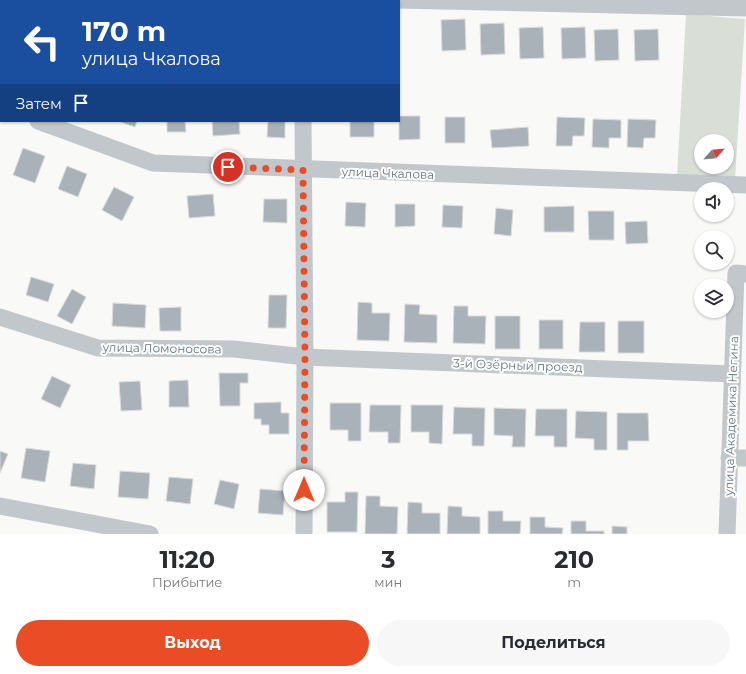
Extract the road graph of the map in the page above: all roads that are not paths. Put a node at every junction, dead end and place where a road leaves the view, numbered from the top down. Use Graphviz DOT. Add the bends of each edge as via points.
graph roads {
  1 [pos="400,0"];
  2 [pos="746,8"];
  3 [pos="41,122"];
  4 [pos="303,122"];
  5 [pos="303,170"];
  6 [pos="746,185"];
  7 [pos="741,273"];
  8 [pos="0,317"];
  9 [pos="305,357"];
  10 [pos="732,374"];
  11 [pos="728,458"];
  12 [pos="746,458"];
  13 [pos="0,506"];
  14 [pos="150,534"];
  15 [pos="304,534"];
  16 [pos="726,534"];
  1 -- 2 [label="street"];
  3 -- 5 [label="street, улица Чкалова" via="153,164"];
  4 -- 5 [label="street"];
  5 -- 6 [label="street, улица Чкалова"];
  5 -- 9 [label="street"];
  7 -- 10 [label="street, улица Академика Негина"];
  8 -- 9 [label="street, улица Ломоносова" via="98,348 234,349"];
  9 -- 10 [label="street, 3-й Озёрный проезд"];
  9 -- 15 [label="street"];
  10 -- 11 [label="street, улица Академика Негина"];
  11 -- 12 [label="street"];
  11 -- 16 [label="street, улица Академика Негина"];
  13 -- 14 [label="street"];
}
